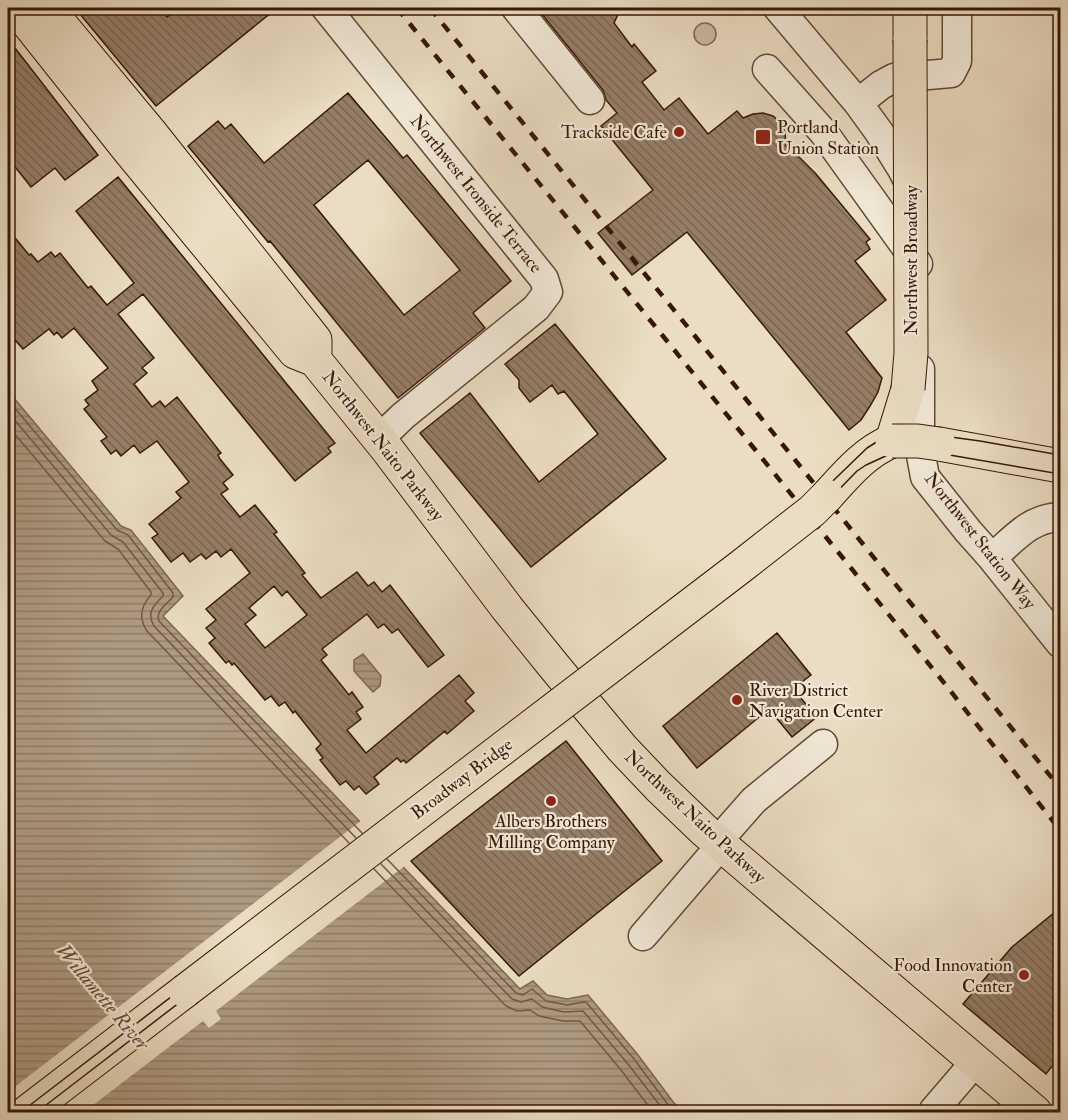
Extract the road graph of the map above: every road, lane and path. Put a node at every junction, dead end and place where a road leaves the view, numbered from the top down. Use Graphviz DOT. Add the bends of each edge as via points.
graph roads {
  1 [pos="16,8"];
  2 [pos="47,8"];
  3 [pos="326,8"];
  4 [pos="516,8"];
  5 [pos="778,8"];
  6 [pos="910,8"];
  7 [pos="957,8"];
  8 [pos="767,69"];
  9 [pos="590,100"];
  10 [pos="858,103"];
  11 [pos="921,268"];
  12 [pos="315,360"];
  13 [pos="379,439"];
  14 [pos="892,441"];
  15 [pos="1060,466"];
  16 [pos="1060,517"];
  17 [pos="992,558"];
  18 [pos="1060,643"];
  19 [pos="823,744"];
  20 [pos="719,843"];
  21 [pos="643,936"];
  22 [pos="976,1061"];
  23 [pos="934,1110"];
  24 [pos="27,1113"];
  25 [pos="1035,1113"];
  1 -- 12 [label="main road, Northwest Naito Parkway" via="295,352"];
  2 -- 12 [label="main road, Northwest Naito Parkway" via="315,340"];
  3 -- 13 [label="street, Northwest Ironside Terrace" via="544,279 548,292 536,308"];
  4 -- 9 [label="street"];
  5 -- 10 [label="street, Northwest Station Way"];
  6 -- 14 [label="main road, Northwest Broadway, bridge" via="911,353 908,388"];
  7 -- 10 [label="street" via="957,61 951,73 894,78"];
  8 -- 11 [label="street" via="824,133"];
  10 -- 11 [label="street, Northwest Station Way" via="914,195"];
  11 -- 17 [label="street, Northwest Station Way" via="922,467 928,481"];
  12 -- 13 [label="main road, Northwest Naito Parkway"];
  13 -- 20 [label="main road, Northwest Naito Parkway" via="507,609 622,748"];
  14 -- 15 [label="main road, bridge" via="927,442"];
  14 -- 24 [label="main road, Broadway Bridge, bridge" via="868,455 816,507 739,568"];
  16 -- 17 [label="street" via="1030,526"];
  17 -- 18 [label="street, Northwest Station Way"];
  19 -- 20 [label="street" via="754,800"];
  20 -- 21 [label="street"];
  20 -- 22 [label="main road, Northwest Naito Parkway"];
  22 -- 23 [label="street"];
  22 -- 25 [label="main road, Northwest Naito Parkway"];
}
